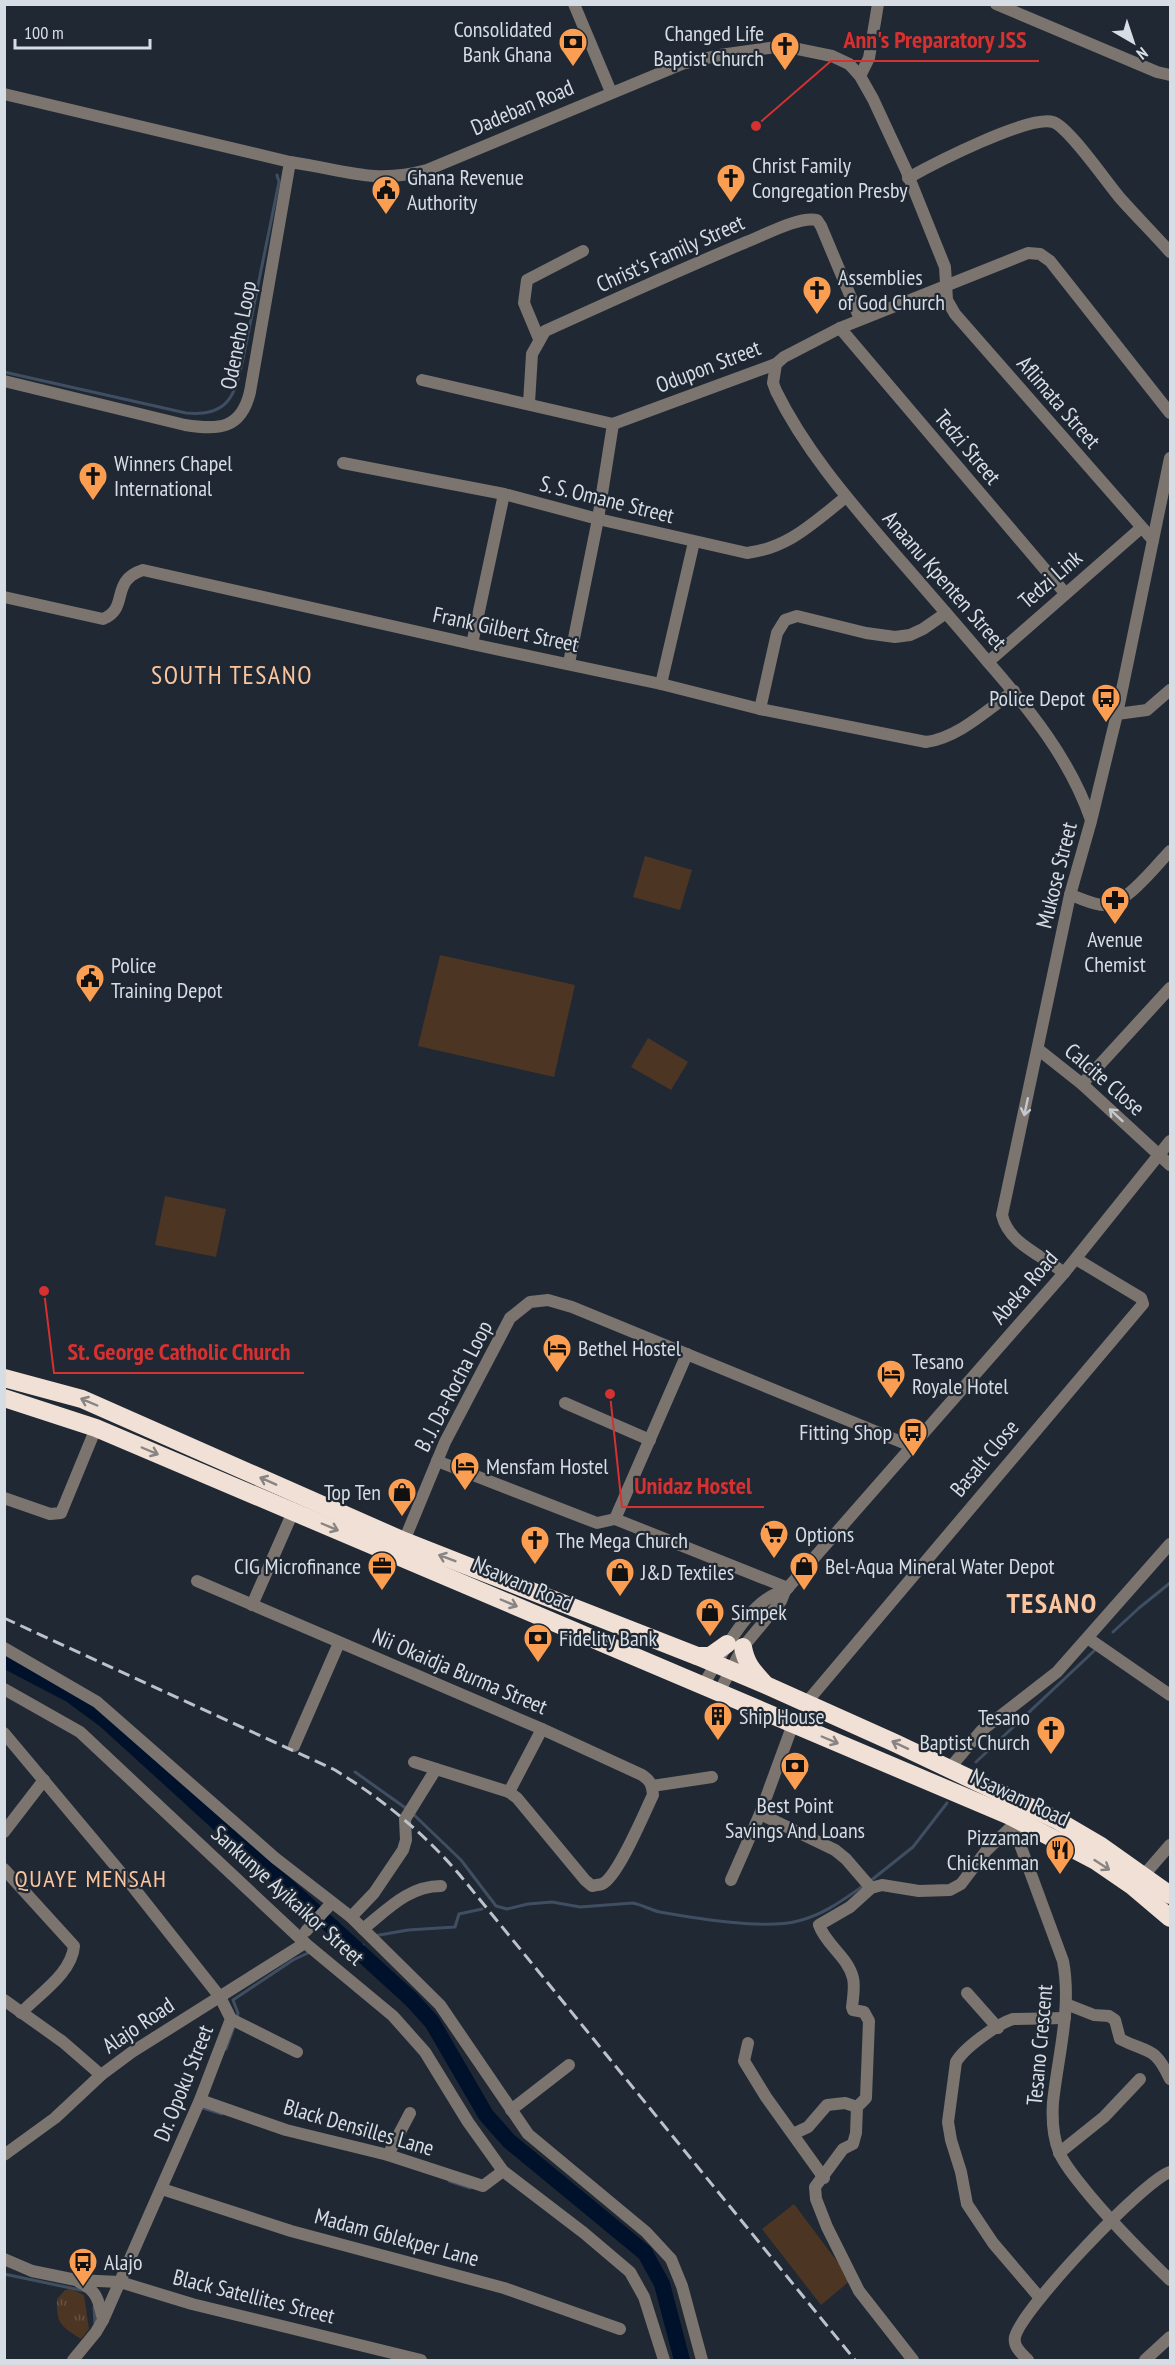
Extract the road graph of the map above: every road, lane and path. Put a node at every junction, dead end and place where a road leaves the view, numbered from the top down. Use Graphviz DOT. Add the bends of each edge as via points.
graph roads {
  1 [pos="574,4"];
  2 [pos="878,4"];
  3 [pos="996,4"];
  4 [pos="1170,75"];
  5 [pos="860,76"];
  6 [pos="611,92"];
  7 [pos="4,94"];
  8 [pos="290,162"];
  9 [pos="908,178"];
  10 [pos="584,251"];
  11 [pos="1170,252"];
  12 [pos="948,286"];
  13 [pos="860,319"];
  14 [pos="840,328"];
  15 [pos="539,339"];
  16 [pos="776,364"];
  17 [pos="422,380"];
  18 [pos="4,381"];
  19 [pos="529,404"];
  20 [pos="1170,413"];
  21 [pos="613,424"];
  22 [pos="1170,458"];
  23 [pos="343,463"];
  24 [pos="504,494"];
  25 [pos="846,497"];
  26 [pos="598,519"];
  27 [pos="1141,528"];
  28 [pos="1152,540"];
  29 [pos="694,542"];
  30 [pos="1065,594"];
  31 [pos="4,597"];
  32 [pos="946,613"];
  33 [pos="472,644"];
  34 [pos="988,662"];
  35 [pos="569,663"];
  36 [pos="661,684"];
  37 [pos="1170,690"];
  38 [pos="1014,692"];
  39 [pos="760,709"];
  40 [pos="1117,714"];
  41 [pos="1091,821"];
  42 [pos="1170,851"];
  43 [pos="1070,895"];
  44 [pos="1170,987"];
  45 [pos="1039,1050"];
  46 [pos="1082,1084"];
  47 [pos="1170,1141"];
  48 [pos="1159,1155"];
  49 [pos="1170,1165"];
  50 [pos="1076,1259"];
  51 [pos="1065,1273"];
  52 [pos="687,1354"];
  53 [pos="4,1378"];
  54 [pos="4,1398"];
  55 [pos="565,1403"];
  56 [pos="96,1428"];
  57 [pos="650,1440"];
  58 [pos="911,1446"];
  59 [pos="437,1461"];
  60 [pos="4,1498"];
  61 [pos="293,1512"];
  62 [pos="615,1519"];
  63 [pos="404,1541"];
  64 [pos="1170,1544"];
  65 [pos="197,1581"];
  66 [pos="786,1589"];
  67 [pos="252,1605"];
  68 [pos="339,1643"];
  69 [pos="1096,1644"];
  70 [pos="735,1646"];
  71 [pos="4,1648"];
  72 [pos="697,1656"];
  73 [pos="722,1668"];
  74 [pos="768,1686"];
  75 [pos="711,1688"];
  76 [pos="4,1689"];
  77 [pos="1170,1695"];
  78 [pos="806,1704"];
  79 [pos="793,1724"];
  80 [pos="542,1729"];
  81 [pos="4,1734"];
  82 [pos="294,1746"];
  83 [pos="414,1762"];
  84 [pos="436,1769"];
  85 [pos="949,1769"];
  86 [pos="712,1777"];
  87 [pos="44,1780"];
  88 [pos="651,1782"];
  89 [pos="509,1792"];
  90 [pos="760,1815"];
  91 [pos="1012,1820"];
  92 [pos="4,1832"];
  93 [pos="1170,1845"];
  94 [pos="4,1869"];
  95 [pos="1144,1875"];
  96 [pos="731,1880"];
  97 [pos="441,1886"];
  98 [pos="871,1888"];
  99 [pos="1170,1895"];
  100 [pos="328,1907"];
  101 [pos="351,1917"];
  102 [pos="1170,1918"];
  103 [pos="363,1929"];
  104 [pos="306,1937"];
  105 [pos="967,1993"];
  106 [pos="220,1997"];
  107 [pos="4,2001"];
  108 [pos="1066,2004"];
  109 [pos="21,2013"];
  110 [pos="1065,2018"];
  111 [pos="231,2019"];
  112 [pos="998,2028"];
  113 [pos="748,2043"];
  114 [pos="297,2052"];
  115 [pos="569,2065"];
  116 [pos="101,2075"];
  117 [pos="1140,2079"];
  118 [pos="1170,2079"];
  119 [pos="200,2100"];
  120 [pos="857,2107"];
  121 [pos="511,2110"];
  122 [pos="410,2113"];
  123 [pos="793,2134"];
  124 [pos="1059,2152"];
  125 [pos="4,2155"];
  126 [pos="388,2156"];
  127 [pos="503,2171"];
  128 [pos="1170,2172"];
  129 [pos="824,2178"];
  130 [pos="162,2189"];
  131 [pos="1111,2220"];
  132 [pos="4,2259"];
  133 [pos="76,2280"];
  134 [pos="1170,2280"];
  135 [pos="120,2282"];
  136 [pos="1040,2298"];
  137 [pos="103,2320"];
  138 [pos="620,2329"];
  139 [pos="1170,2337"];
  140 [pos="73,2361"];
  141 [pos="422,2361"];
  142 [pos="664,2361"];
  143 [pos="702,2361"];
  144 [pos="913,2361"];
  145 [pos="1028,2361"];
  146 [pos="1145,2361"];
  1 -- 6 [label="street"];
  2 -- 5 [label="street" via="868,58"];
  3 -- 4 [label="street"];
  5 -- 6 [label="street, Dadeban Road" via="849,64 832,56 783,46 690,62"];
  5 -- 9 [label="street, Dadeban Road"];
  6 -- 8 [label="street, Dadeban Road" via="413,174 364,177"];
  7 -- 8 [label="street, Dadeban Road"];
  8 -- 18 [label="street, Odeneho Loop" via="250,392 237,420 211,429 185,425"];
  9 -- 11 [label="street" via="945,158 1034,122 1054,122"];
  9 -- 12 [label="street, Dadeban Road" via="945,267"];
  10 -- 15 [label="street" via="527,280 524,303"];
  12 -- 13 [label="street, Odupon Street"];
  12 -- 20 [label="street, Odupon Street" via="1028,253 1040,254 1050,261"];
  12 -- 27 [label="street, Aflimata Street" via="947,300 954,314"];
  13 -- 14 [label="street, Odupon Street"];
  13 -- 15 [label="street, Christ's Family Street" via="821,226 818,220 811,219 787,225 682,269 546,331"];
  14 -- 16 [label="street, Odupon Street"];
  14 -- 30 [label="street, Tedzi Street"];
  15 -- 19 [label="street" via="532,354"];
  16 -- 21 [label="street, Odupon Street"];
  16 -- 25 [label="street, Anaanu Kpenten Street" via="773,383 785,410"];
  17 -- 19 [label="street"];
  19 -- 21 [label="street"];
  21 -- 26 [label="street"];
  22 -- 28 [label="street, Mukose Street"];
  23 -- 24 [label="street, S. S. Omane Street"];
  24 -- 26 [label="street, S. S. Omane Street"];
  24 -- 33 [label="street"];
  25 -- 29 [label="street, S. S. Omane Street" via="786,543 766,551 747,553"];
  25 -- 32 [label="street, Anaanu Kpenten Street"];
  26 -- 29 [label="street, S. S. Omane Street"];
  26 -- 35 [label="street"];
  27 -- 28 [label="street, Aflimata Street"];
  27 -- 30 [label="street, Tedzi Link"];
  28 -- 40 [label="street, Mukose Street"];
  29 -- 36 [label="street"];
  30 -- 34 [label="street, Tedzi Link"];
  31 -- 33 [label="street, Frank Gilbert Street" via="103,619 116,610 124,581 143,570"];
  32 -- 34 [label="street, Anaanu Kpenten Street"];
  32 -- 39 [label="street" via="923,629 895,637 797,616 785,620 777,633"];
  33 -- 35 [label="street, Frank Gilbert Street"];
  34 -- 38 [label="street, Anaanu Kpenten Street"];
  35 -- 36 [label="street, Frank Gilbert Street"];
  36 -- 39 [label="street, Frank Gilbert Street"];
  37 -- 40 [label="street" via="1147,710"];
  38 -- 39 [label="street, Frank Gilbert Street" via="955,732 926,742"];
  38 -- 41 [label="street, Anaanu Kpenten Street" via="1070,771"];
  40 -- 41 [label="street, Mukose Street"];
  41 -- 43 [label="street, Mukose Street"];
  42 -- 43 [label="street" via="1118,901 1102,905"];
  43 -- 45 [label="street, Mukose Street"];
  44 -- 46 [label="street"];
  45 -- 46 [label="street, Calcite Close"];
  45 -- 51 [label="street, Mukose Street, one-way" via="1002,1215 1005,1228 1013,1237"];
  48 -- 46 [label="street, Calcite Close, one-way"];
  47 -- 48 [label="street, Abeka Road"];
  48 -- 49 [label="street, Calcite Close"];
  48 -- 50 [label="street, Abeka Road"];
  50 -- 51 [label="street, Abeka Road"];
  50 -- 78 [label="street, Basalt Close" via="1141,1298 1143,1305"];
  51 -- 58 [label="street, Abeka Road"];
  52 -- 57 [label="street"];
  52 -- 58 [label="street, B. J. Da-Rocha Loop"];
  52 -- 59 [label="street, B. J. Da-Rocha Loop" via="572,1307 548,1300 530,1302 510,1318"];
  63 -- 53 [label="highway, Nsawam Road, one-way" via="81,1399"];
  54 -- 56 [label="highway, Nsawam Road"];
  55 -- 57 [label="street"];
  56 -- 60 [label="street" via="60,1513 50,1514"];
  56 -- 61 [label="highway, Nsawam Road, one-way"];
  57 -- 62 [label="street"];
  58 -- 66 [label="street, Abeka Road"];
  59 -- 62 [label="street" via="597,1523"];
  59 -- 63 [label="street, B. J. Da-Rocha Loop"];
  61 -- 67 [label="street"];
  61 -- 75 [label="highway, Nsawam Road, one-way"];
  62 -- 66 [label="street"];
  72 -- 63 [label="highway, Nsawam Road, one-way"];
  64 -- 69 [label="street"];
  65 -- 67 [label="street, Nii Okaidja Burma Street"];
  66 -- 70 [label="street, Abeka Road" via="760,1604"];
  67 -- 68 [label="street, Nii Okaidja Burma Street"];
  68 -- 80 [label="street, Nii Okaidja Burma Street"];
  68 -- 82 [label="street"];
  69 -- 77 [label="street"];
  69 -- 85 [label="street" via="981,1731"];
  70 -- 72 [label="highway" via="710,1656"];
  70 -- 73 [label="street, Abeka Road"];
  70 -- 74 [label="highway" via="750,1669"];
  71 -- 101 [label="street" via="98,1702 275,1858"];
  72 -- 73 [label="highway, Nsawam Road"];
  73 -- 74 [label="highway, Nsawam Road"];
  73 -- 75 [label="street, Abeka Road"];
  74 -- 78 [label="highway, Nsawam Road"];
  75 -- 79 [label="highway, Nsawam Road"];
  76 -- 104 [label="street, Sankunye Ayikaikor Street" via="80,1732"];
  85 -- 78 [label="highway, Nsawam Road, one-way"];
  79 -- 90 [label="street"];
  79 -- 91 [label="highway, Nsawam Road, one-way"];
  80 -- 88 [label="street, Nii Okaidja Burma Street"];
  80 -- 89 [label="street"];
  81 -- 87 [label="street, Dr. Opoku Street"];
  83 -- 84 [label="street"];
  84 -- 89 [label="street"];
  84 -- 101 [label="street" via="405,1819 403,1850 374,1893"];
  85 -- 95 [label="highway, Nsawam Road" via="1055,1819"];
  86 -- 88 [label="street"];
  87 -- 92 [label="street"];
  87 -- 106 [label="street, Dr. Opoku Street"];
  88 -- 89 [label="street" via="653,1795 626,1851 610,1877 592,1886"];
  90 -- 96 [label="street"];
  90 -- 98 [label="street" via="834,1850"];
  91 -- 98 [label="street" via="961,1884 950,1890 919,1892 882,1885"];
  91 -- 102 [label="highway, Nsawam Road, one-way" via="1096,1861"];
  91 -- 108 [label="street, Tesano Crescent" via="1063,1960"];
  93 -- 95 [label="street"];
  94 -- 109 [label="street" via="74,1946 73,1956 55,1981"];
  95 -- 99 [label="highway, Nsawam Road"];
  97 -- 103 [label="street" via="409,1892"];
  98 -- 120 [label="street" via="850,1907 819,1924 853,1977 852,2007 868,2015 866,2098"];
  100 -- 104 [label="street, Alajo Road"];
  101 -- 103 [label="street"];
  103 -- 121 [label="street" via="452,2019"];
  104 -- 106 [label="street, Alajo Road"];
  104 -- 127 [label="street, Sankunye Ayikaikor Street" via="393,2016 425,2052"];
  105 -- 112 [label="street"];
  106 -- 111 [label="street, Dr. Opoku Street"];
  106 -- 116 [label="street, Alajo Road"];
  107 -- 109 [label="street"];
  108 -- 110 [label="street, Tesano Crescent"];
  108 -- 118 [label="street" via="1116,2020 1120,2039 1156,2054"];
  109 -- 116 [label="street"];
  110 -- 112 [label="street" via="1020,2018 1006,2021"];
  110 -- 124 [label="street, Tesano Crescent" via="1053,2104"];
  111 -- 114 [label="street"];
  111 -- 119 [label="street, Dr. Opoku Street"];
  112 -- 136 [label="street" via="960,2056 948,2122 964,2194 973,2214"];
  113 -- 123 [label="street" via="744,2061"];
  115 -- 121 [label="street"];
  116 -- 125 [label="street, Alajo Road" via="55,2118"];
  117 -- 124 [label="street" via="1104,2117"];
  119 -- 126 [label="street, Black Densilles Lane" via="286,2130"];
  119 -- 130 [label="street, Dr. Opoku Street"];
  120 -- 123 [label="street" via="845,2103 827,2105 814,2122"];
  120 -- 129 [label="street" via="853,2144 843,2149"];
  121 -- 143 [label="street" via="528,2134 646,2232 671,2259"];
  122 -- 126 [label="street"];
  123 -- 129 [label="street"];
  124 -- 131 [label="street, Tesano Crescent"];
  126 -- 127 [label="street, Black Densilles Lane" via="483,2186"];
  127 -- 142 [label="street, Sankunye Ayikaikor Street" via="630,2272 644,2297"];
  128 -- 131 [label="street"];
  129 -- 144 [label="street" via="815,2187 827,2227 860,2291"];
  130 -- 135 [label="street, Dr. Opoku Street"];
  130 -- 138 [label="street, Madam Gblekper Lane" via="291,2231 504,2288"];
  131 -- 134 [label="street, Tesano Crescent"];
  131 -- 136 [label="street"];
  132 -- 133 [label="street, Black Satellites Street" via="32,2271"];
  133 -- 135 [label="street, Black Satellites Street"];
  133 -- 137 [label="street, Black Satellites Street" via="95,2293"];
  135 -- 137 [label="street, Dr. Opoku Street"];
  135 -- 141 [label="street, Black Satellites Street" via="192,2304"];
  136 -- 145 [label="street" via="1015,2335 1016,2347"];
  137 -- 140 [label="street, Dr. Opoku Street"];
  139 -- 146 [label="street"];
}
